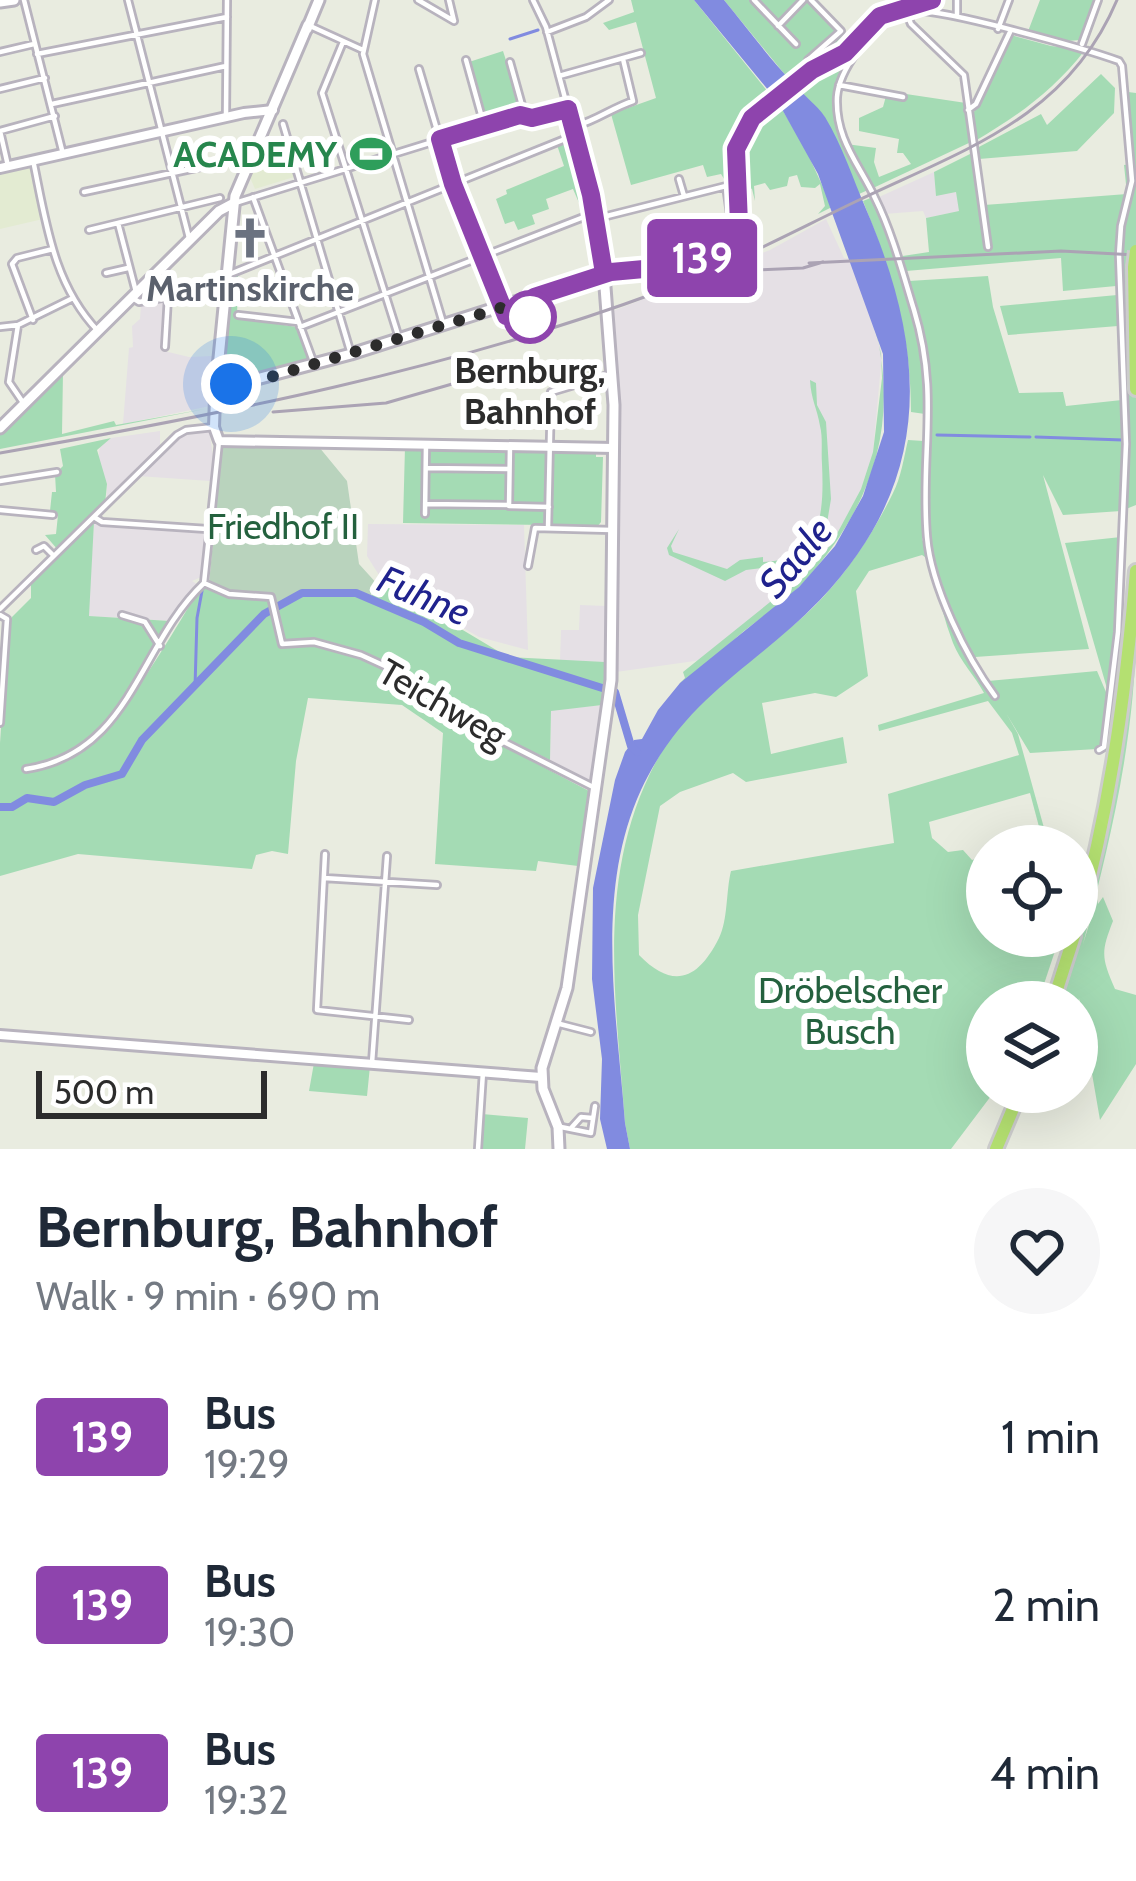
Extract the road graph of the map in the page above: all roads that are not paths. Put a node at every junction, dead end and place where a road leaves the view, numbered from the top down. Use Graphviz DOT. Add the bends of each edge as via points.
graph roads {
  1 [pos="14,0"];
  2 [pos="24,0"];
  3 [pos="128,0"];
  4 [pos="227,0"];
  5 [pos="319,0"];
  6 [pos="375,0"];
  7 [pos="418,0"];
  8 [pos="449,0"];
  9 [pos="533,0"];
  10 [pos="754,0"];
  11 [pos="807,0"];
  12 [pos="932,0"];
  13 [pos="957,0"];
  14 [pos="1010,0"];
  15 [pos="1098,0"];
  16 [pos="607,1"];
  17 [pos="0,2"];
  18 [pos="433,4"];
  19 [pos="903,6"];
  20 [pos="957,16"];
  21 [pos="226,17"];
  22 [pos="308,25"];
  23 [pos="778,26"];
  24 [pos="998,28"];
  25 [pos="547,32"];
  26 [pos="1010,32"];
  27 [pos="137,37"];
  28 [pos="344,42"];
  29 [pos="34,44"];
  30 [pos="796,44"];
  31 [pos="1081,46"];
  32 [pos="363,50"];
  33 [pos="0,52"];
  34 [pos="641,53"];
  35 [pos="37,55"];
  36 [pos="622,58"];
  37 [pos="466,60"];
  38 [pos="808,60"];
  39 [pos="510,62"];
  40 [pos="226,66"];
  41 [pos="419,69"];
  42 [pos="559,76"];
  43 [pos="45,78"];
  44 [pos="149,84"];
  45 [pos="839,86"];
  46 [pos="0,89"];
  47 [pos="903,97"];
  48 [pos="52,104"];
  49 [pos="568,109"];
  50 [pos="273,110"];
  51 [pos="968,110"];
  52 [pos="55,116"];
  53 [pos="525,116"];
  54 [pos="226,117"];
  55 [pos="283,124"];
  56 [pos="484,125"];
  57 [pos="0,131"];
  58 [pos="574,131"];
  59 [pos="161,132"];
  60 [pos="440,139"];
  61 [pos="393,153"];
  62 [pos="64,154"];
  63 [pos="33,160"];
  64 [pos="249,160"];
  65 [pos="4,167"];
  66 [pos="346,168"];
  67 [pos="171,173"];
  68 [pos="679,179"];
  69 [pos="300,182"];
  70 [pos="453,184"];
  71 [pos="237,188"];
  72 [pos="85,192"];
  73 [pos="684,196"];
  74 [pos="251,197"];
  75 [pos="220,198"];
  76 [pos="234,203"];
  77 [pos="407,203"];
  78 [pos="180,208"];
  79 [pos="595,216"];
  80 [pos="362,221"];
  81 [pos="118,223"];
  82 [pos="89,230"];
  83 [pos="736,234"];
  84 [pos="190,239"];
  85 [pos="316,239"];
  86 [pos="988,247"];
  87 [pos="53,249"];
  88 [pos="482,255"];
  89 [pos="1119,255"];
  90 [pos="275,256"];
  91 [pos="1136,258"];
  92 [pos="128,268"];
  93 [pos="229,270"];
  94 [pos="106,273"];
  95 [pos="604,274"];
  96 [pos="429,276"];
  97 [pos="222,290"];
  98 [pos="385,294"];
  99 [pos="134,295"];
  100 [pos="168,297"];
  101 [pos="71,299"];
  102 [pos="503,308"];
  103 [pos="338,313"];
  104 [pos="238,315"];
  105 [pos="32,320"];
  106 [pos="443,323"];
  107 [pos="18,325"];
  108 [pos="299,325"];
  109 [pos="0,327"];
  110 [pos="98,331"];
  111 [pos="399,338"];
  112 [pos="219,344"];
  113 [pos="165,347"];
  114 [pos="351,354"];
  115 [pos="314,364"];
  116 [pos="612,374"];
  117 [pos="226,381"];
  118 [pos="1136,389"];
  119 [pos="215,397"];
  120 [pos="24,404"];
  121 [pos="214,427"];
  122 [pos="0,428"];
  123 [pos="219,441"];
  124 [pos="426,444"];
  125 [pos="510,445"];
  126 [pos="550,446"];
  127 [pos="614,448"];
  128 [pos="426,468"];
  129 [pos="509,469"];
  130 [pos="57,472"];
  131 [pos="0,481"];
  132 [pos="425,504"];
  133 [pos="509,505"];
  134 [pos="549,507"];
  135 [pos="0,510"];
  136 [pos="52,514"];
  137 [pos="425,514"];
  138 [pos="94,517"];
  139 [pos="548,529"];
  140 [pos="209,530"];
  141 [pos="612,530"];
  142 [pos="36,550"];
  143 [pos="54,556"];
  144 [pos="528,566"];
  145 [pos="1136,571"];
  146 [pos="204,583"];
  147 [pos="0,612"];
  148 [pos="122,615"];
  149 [pos="160,646"];
  150 [pos="995,696"];
  151 [pos="0,723"];
  152 [pos="1099,750"];
  153 [pos="26,769"];
  154 [pos="596,788"];
  155 [pos="1098,837"];
  156 [pos="326,854"];
  157 [pos="387,856"];
  158 [pos="324,878"];
  159 [pos="385,882"];
  160 [pos="436,885"];
  161 [pos="375,1017"];
  162 [pos="409,1019"];
  163 [pos="556,1023"];
  164 [pos="591,1032"];
  165 [pos="0,1035"];
  166 [pos="372,1063"];
  167 [pos="483,1072"];
  168 [pos="541,1076"];
  169 [pos="595,1106"];
  170 [pos="1011,1113"];
  171 [pos="593,1118"];
  172 [pos="558,1127"];
  173 [pos="572,1127"];
  174 [pos="478,1149"];
  175 [pos="559,1149"];
  176 [pos="996,1149"];
  1 -- 17 [label="main road"];
  2 -- 29 [label="street"];
  3 -- 27 [label="street"];
  4 -- 21 [label="street"];
  5 -- 22 [label="main road"];
  6 -- 32 [label="street"];
  7 -- 18 [label="street"];
  8 -- 18 [label="street" via="454,21"];
  9 -- 25 [label="street"];
  10 -- 23 [label="street"];
  11 -- 23 [label="street"];
  11 -- 38 [label="street" via="841,31"];
  12 -- 19 [label="main road"];
  13 -- 20 [label="street"];
  14 -- 24 [label="street"];
  15 -- 31 [label="street"];
  16 -- 25 [label="street"];
  19 -- 20 [label="street"];
  19 -- 45 [label="street" via="880,24"];
  19 -- 51 [label="street" via="911,24 964,74"];
  19 -- 83 [label="main road" via="880,16 845,53 746,127 736,149"];
  20 -- 24 [label="street"];
  21 -- 27 [label="street"];
  21 -- 40 [label="street"];
  22 -- 28 [label="street"];
  22 -- 50 [label="main road"];
  23 -- 30 [label="street"];
  24 -- 26 [label="street"];
  25 -- 42 [label="street"];
  26 -- 31 [label="street"];
  26 -- 51 [label="street"];
  27 -- 35 [label="street"];
  27 -- 44 [label="street"];
  28 -- 32 [label="street"];
  28 -- 66 [label="street" via="322,93"];
  29 -- 33 [label="street"];
  29 -- 35 [label="street"];
  31 -- 89 [label="street" via="1119,61 1132,181"];
  32 -- 61 [label="street"];
  34 -- 36 [label="street"];
  35 -- 43 [label="street"];
  36 -- 42 [label="street"];
  36 -- 58 [label="street" via="633,101"];
  37 -- 56 [label="street"];
  39 -- 53 [label="street"];
  40 -- 44 [label="street"];
  40 -- 54 [label="street"];
  41 -- 60 [label="street"];
  42 -- 49 [label="street"];
  43 -- 46 [label="street"];
  43 -- 48 [label="street"];
  44 -- 48 [label="street"];
  44 -- 59 [label="street"];
  45 -- 47 [label="street"];
  45 -- 150 [label="street" via="844,143 874,196 929,380 928,545 948,609"];
  48 -- 52 [label="street"];
  49 -- 53 [label="street"];
  49 -- 58 [label="street"];
  50 -- 54 [label="street"];
  50 -- 64 [label="main road"];
  51 -- 86 [label="street"];
  52 -- 57 [label="street"];
  52 -- 62 [label="street"];
  53 -- 56 [label="street"];
  54 -- 59 [label="street"];
  55 -- 69 [label="street"];
  56 -- 60 [label="street"];
  57 -- 65 [label="street"];
  58 -- 70 [label="street"];
  58 -- 79 [label="street"];
  59 -- 62 [label="street"];
  59 -- 67 [label="street"];
  60 -- 61 [label="street"];
  60 -- 70 [label="street"];
  61 -- 66 [label="street"];
  61 -- 77 [label="street"];
  62 -- 63 [label="street"];
  63 -- 65 [label="street"];
  63 -- 87 [label="street"];
  64 -- 67 [label="street"];
  64 -- 71 [label="main road"];
  66 -- 69 [label="street"];
  66 -- 80 [label="street"];
  67 -- 72 [label="street"];
  67 -- 78 [label="street"];
  68 -- 73 [label="street"];
  69 -- 74 [label="street"];
  69 -- 85 [label="street"];
  70 -- 77 [label="street"];
  70 -- 88 [label="street"];
  71 -- 74 [label="street"];
  71 -- 76 [label="main road"];
  73 -- 79 [label="street"];
  73 -- 83 [label="street" via="728,188"];
  74 -- 76 [label="street"];
  74 -- 90 [label="street"];
  75 -- 78 [label="street"];
  76 -- 84 [label="main road"];
  76 -- 93 [label="main road"];
  77 -- 80 [label="street"];
  77 -- 96 [label="street"];
  78 -- 81 [label="street"];
  78 -- 84 [label="street"];
  79 -- 88 [label="street"];
  79 -- 95 [label="street"];
  80 -- 85 [label="street"];
  80 -- 98 [label="street"];
  81 -- 82 [label="street"];
  81 -- 92 [label="street"];
  83 -- 95 [label="main road" via="688,265"];
  84 -- 99 [label="main road"];
  85 -- 90 [label="street"];
  85 -- 103 [label="street"];
  87 -- 101 [label="street"];
  87 -- 105 [label="street" via="12,264"];
  88 -- 96 [label="street"];
  88 -- 102 [label="street"];
  89 -- 91 [label="street"];
  89 -- 152 [label="street" via="1126,444 1117,653"];
  90 -- 93 [label="street"];
  90 -- 108 [label="street"];
  91 -- 118 [label="main road"];
  92 -- 94 [label="street"];
  92 -- 99 [label="street"];
  93 -- 97 [label="main road"];
  95 -- 102 [label="main road"];
  95 -- 116 [label="main road"];
  96 -- 98 [label="street"];
  96 -- 106 [label="street"];
  97 -- 100 [label="street"];
  97 -- 112 [label="main road"];
  98 -- 103 [label="street"];
  98 -- 111 [label="street"];
  99 -- 100 [label="street" via="139,302"];
  99 -- 110 [label="main road"];
  100 -- 113 [label="street"];
  101 -- 105 [label="street"];
  101 -- 110 [label="street"];
  102 -- 106 [label="main road"];
  103 -- 108 [label="street"];
  103 -- 114 [label="street"];
  104 -- 108 [label="street"];
  105 -- 107 [label="street"];
  106 -- 111 [label="main road"];
  107 -- 109 [label="street"];
  107 -- 120 [label="street" via="10,382"];
  108 -- 115 [label="street"];
  110 -- 120 [label="main road"];
  111 -- 114 [label="main road"];
  112 -- 117 [label="main road"];
  112 -- 119 [label="street"];
  114 -- 115 [label="main road"];
  115 -- 117 [label="main road" via="244,385"];
  116 -- 126 [label="street" via="551,392"];
  116 -- 127 [label="main road"];
  117 -- 119 [label="street"];
  119 -- 121 [label="street"];
  120 -- 122 [label="main road"];
  121 -- 123 [label="street"];
  121 -- 138 [label="street" via="177,435"];
  123 -- 124 [label="street"];
  123 -- 140 [label="street"];
  124 -- 125 [label="street"];
  124 -- 128 [label="street"];
  125 -- 126 [label="street"];
  125 -- 129 [label="street"];
  126 -- 127 [label="street"];
  126 -- 134 [label="street"];
  127 -- 141 [label="main road"];
  128 -- 129 [label="street"];
  128 -- 132 [label="street"];
  129 -- 133 [label="street"];
  130 -- 131 [label="street"];
  132 -- 133 [label="street"];
  132 -- 137 [label="street"];
  133 -- 134 [label="street"];
  134 -- 139 [label="street"];
  135 -- 136 [label="street"];
  138 -- 140 [label="street"];
  138 -- 143 [label="street"];
  139 -- 141 [label="street"];
  139 -- 144 [label="street" via="534,529"];
  140 -- 146 [label="street"];
  141 -- 154 [label="main road" via="610,690"];
  142 -- 143 [label="street" via="44,546"];
  143 -- 147 [label="street"];
  145 -- 155 [label="main road"];
  146 -- 149 [label="street"];
  146 -- 154 [label="street, Teichweg" via="272,597 282,644 314,642 361,655"];
  147 -- 151 [label="street" via="7,619"];
  148 -- 149 [label="street" via="145,622"];
  149 -- 153 [label="street" via="94,740 66,760"];
  154 -- 163 [label="main road"];
  156 -- 158 [label="street"];
  157 -- 159 [label="street"];
  158 -- 159 [label="street"];
  158 -- 161 [label="street" via="315,1005"];
  159 -- 160 [label="street"];
  159 -- 161 [label="street"];
  161 -- 162 [label="street"];
  161 -- 166 [label="street"];
  163 -- 164 [label="street"];
  163 -- 168 [label="main road"];
  165 -- 166 [label="street"];
  166 -- 167 [label="street"];
  167 -- 168 [label="street"];
  167 -- 174 [label="street"];
  168 -- 172 [label="main road"];
  169 -- 171 [label="street"];
  170 -- 176 [label="main road"];
  171 -- 173 [label="street"];
  171 -- 173 [label="street" via="593,1132"];
  172 -- 173 [label="street"];
  172 -- 175 [label="main road"];
}
